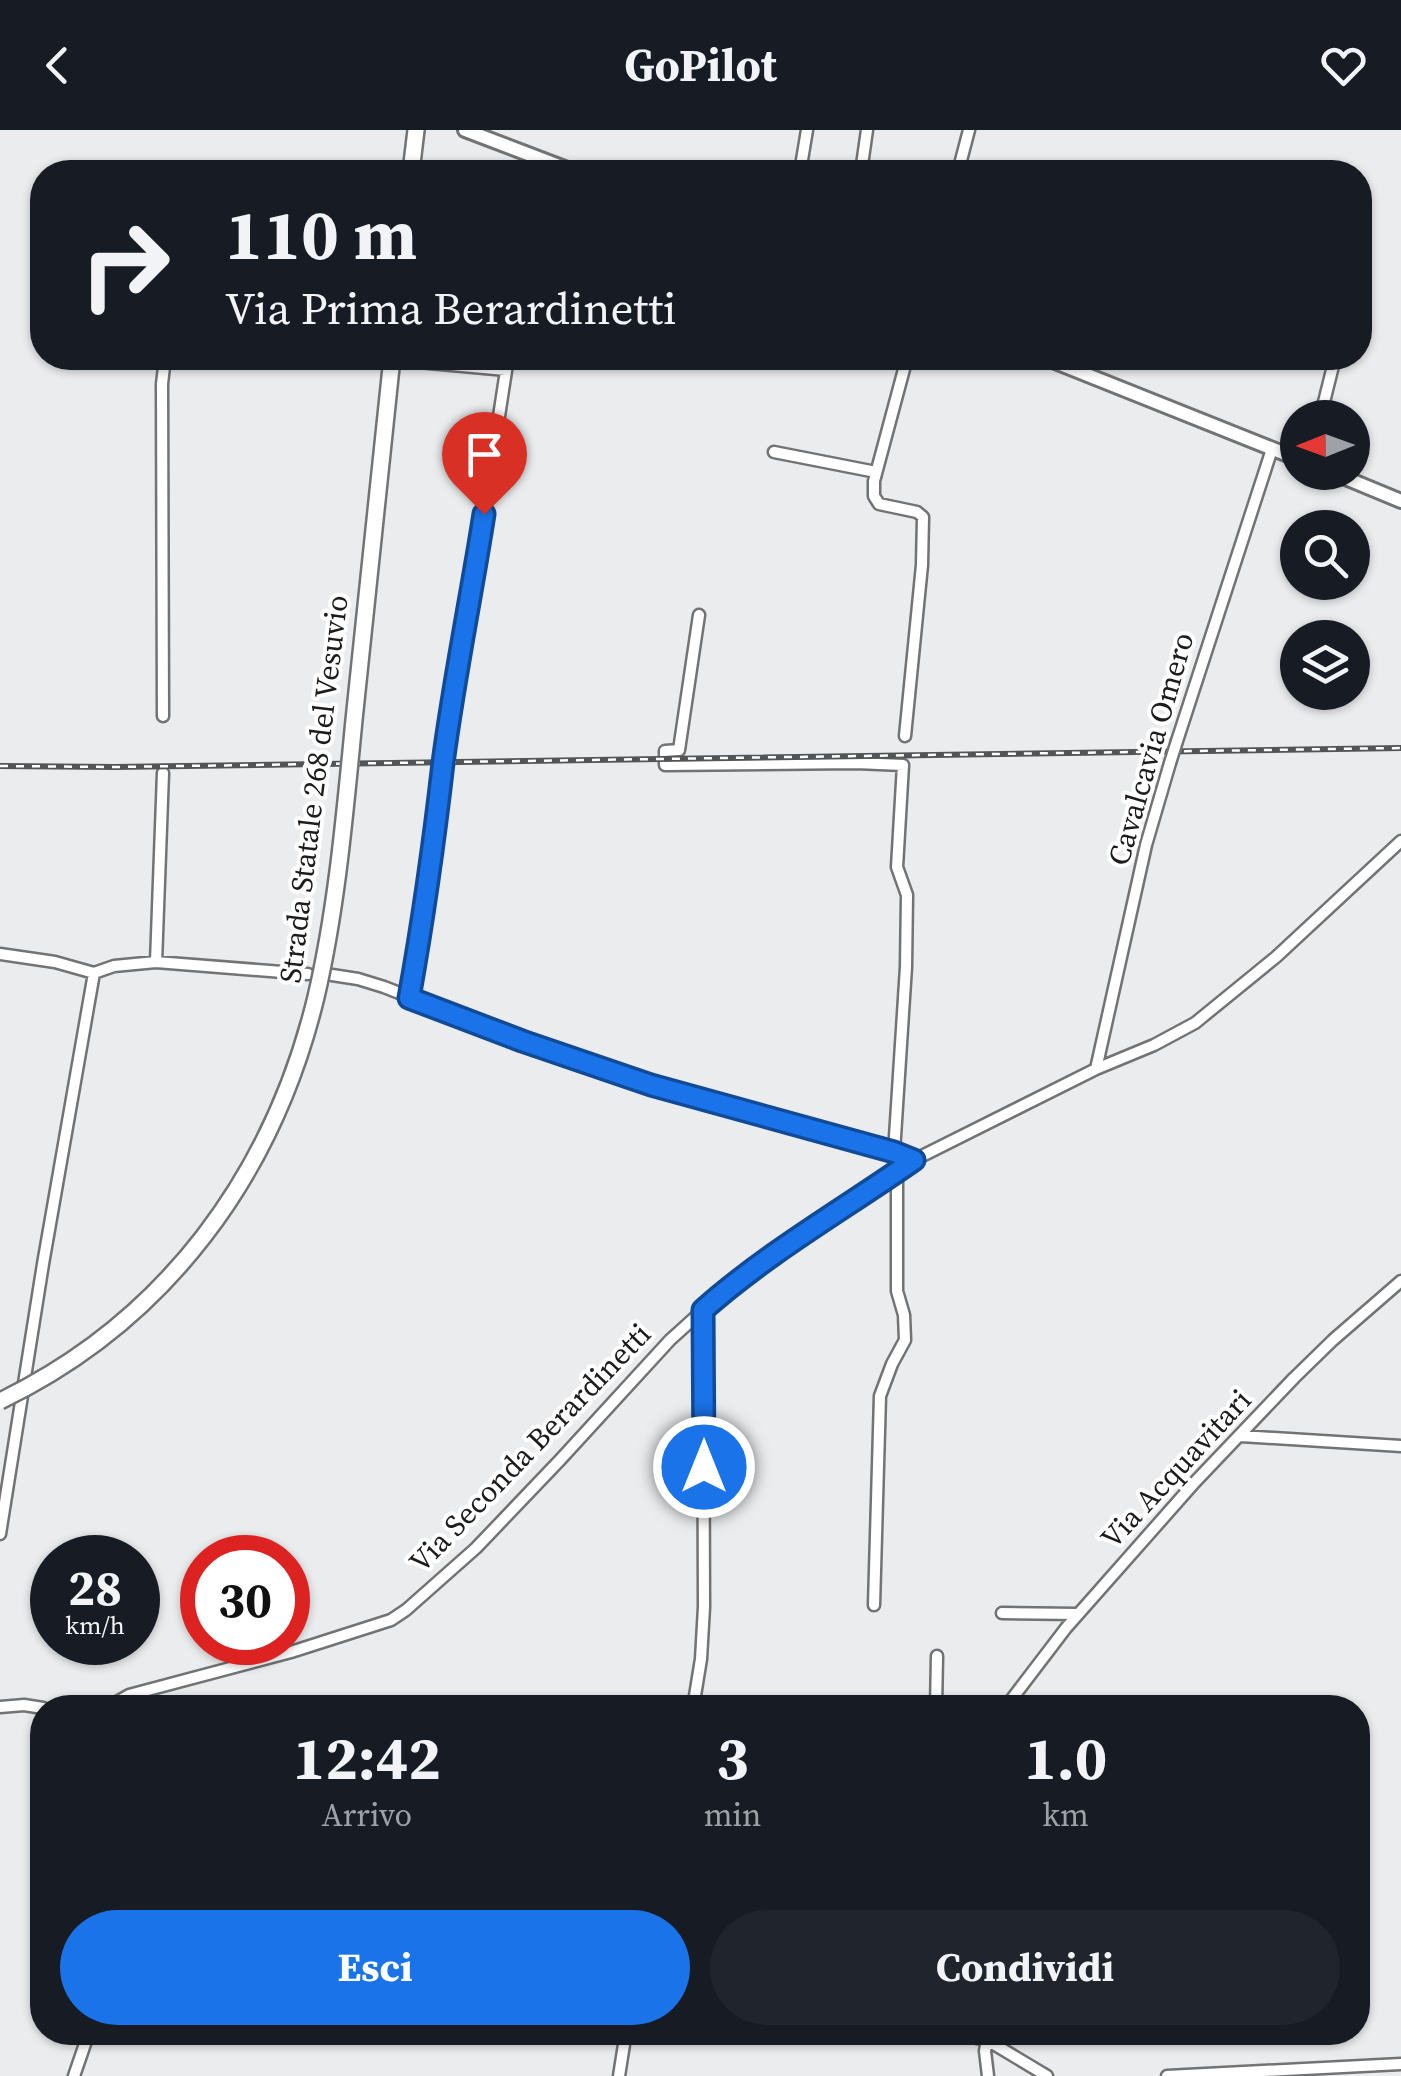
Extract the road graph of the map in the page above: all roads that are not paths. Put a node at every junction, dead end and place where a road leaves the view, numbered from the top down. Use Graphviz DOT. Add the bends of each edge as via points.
graph roads {
  1 [pos="416,130"];
  2 [pos="464,130"];
  3 [pos="806,130"];
  4 [pos="867,130"];
  5 [pos="969,130"];
  6 [pos="412,160"];
  7 [pos="526,160"];
  8 [pos="802,160"];
  9 [pos="863,160"];
  10 [pos="961,160"];
  11 [pos="164,370"];
  12 [pos="391,370"];
  13 [pos="506,370"];
  14 [pos="904,370"];
  15 [pos="1075,370"];
  16 [pos="1333,370"];
  17 [pos="1325,400"];
  18 [pos="1272,449"];
  19 [pos="774,452"];
  20 [pos="1280,452"];
  21 [pos="876,472"];
  22 [pos="1370,488"];
  23 [pos="1401,500"];
  24 [pos="699,615"];
  25 [pos="163,716"];
  26 [pos="906,736"];
  27 [pos="163,774"];
  28 [pos="1401,841"];
  29 [pos="0,954"];
  30 [pos="156,962"];
  31 [pos="94,973"];
  32 [pos="308,974"];
  33 [pos="332,975"];
  34 [pos="409,998"];
  35 [pos="1096,1069"];
  36 [pos="894,1152"];
  37 [pos="914,1160"];
  38 [pos="897,1172"];
  39 [pos="1401,1281"];
  40 [pos="703,1310"];
  41 [pos="0,1401"];
  42 [pos="1240,1436"];
  43 [pos="1401,1446"];
  44 [pos="0,1534"];
  45 [pos="874,1605"];
  46 [pos="1002,1613"];
  47 [pos="1078,1614"];
  48 [pos="936,1656"];
  49 [pos="127,1695"];
  50 [pos="695,1695"];
  51 [pos="936,1695"];
  52 [pos="1014,1695"];
  53 [pos="0,1707"];
  54 [pos="30,1707"];
  55 [pos="85,2045"];
  56 [pos="624,2045"];
  57 [pos="986,2045"];
  58 [pos="995,2045"];
  59 [pos="1401,2064"];
  60 [pos="74,2076"];
  61 [pos="620,2076"];
  62 [pos="988,2076"];
  63 [pos="1047,2076"];
  64 [pos="1167,2076"];
  1 -- 6 [label="highway"];
  2 -- 7 [label="main road"];
  3 -- 8 [label="street"];
  4 -- 9 [label="street"];
  5 -- 10 [label="street"];
  11 -- 25 [label="street"];
  12 -- 41 [label="highway, Strada Statale 268 del Vesuvio, bridge" via="336,888 295,1068 256,1160 180,1267 98,1342"];
  13 -- 34 [label="street"];
  14 -- 21 [label="street"];
  15 -- 18 [label="main road"];
  16 -- 17 [label="street"];
  18 -- 20 [label="main road"];
  18 -- 35 [label="street, Cavalcavia Omero, bridge" via="1149,834"];
  19 -- 21 [label="street"];
  21 -- 26 [label="street" via="879,504 923,517"];
  22 -- 23 [label="main road"];
  24 -- 36 [label="street" via="679,750 665,751 665,765 903,765 897,867 907,895 906,967"];
  27 -- 30 [label="street"];
  28 -- 35 [label="street, Via Seconda Berardinetti" via="1195,1023"];
  29 -- 31 [label="street"];
  30 -- 31 [label="street"];
  30 -- 32 [label="street"];
  31 -- 44 [label="street"];
  33 -- 34 [label="street"];
  34 -- 36 [label="street" via="651,1085"];
  35 -- 37 [label="street, Via Seconda Berardinetti"];
  36 -- 37 [label="street"];
  37 -- 38 [label="street, Via Seconda Berardinetti"];
  38 -- 40 [label="street, Via Seconda Berardinetti"];
  38 -- 45 [label="street" via="897,1291 905,1340 880,1396"];
  39 -- 42 [label="street, Via Acquavitari" via="1320,1352"];
  40 -- 49 [label="street, Via Seconda Berardinetti" via="476,1548 406,1610 276,1656"];
  40 -- 50 [label="street" via="704,1606"];
  42 -- 43 [label="street"];
  42 -- 47 [label="street, Via Acquavitari"];
  46 -- 47 [label="street"];
  47 -- 52 [label="street, Via Acquavitari"];
  48 -- 51 [label="street"];
  53 -- 54 [label="street"];
  55 -- 60 [label="street"];
  56 -- 61 [label="street"];
  57 -- 62 [label="street"];
  58 -- 63 [label="street"];
  59 -- 64 [label="street"];
}
